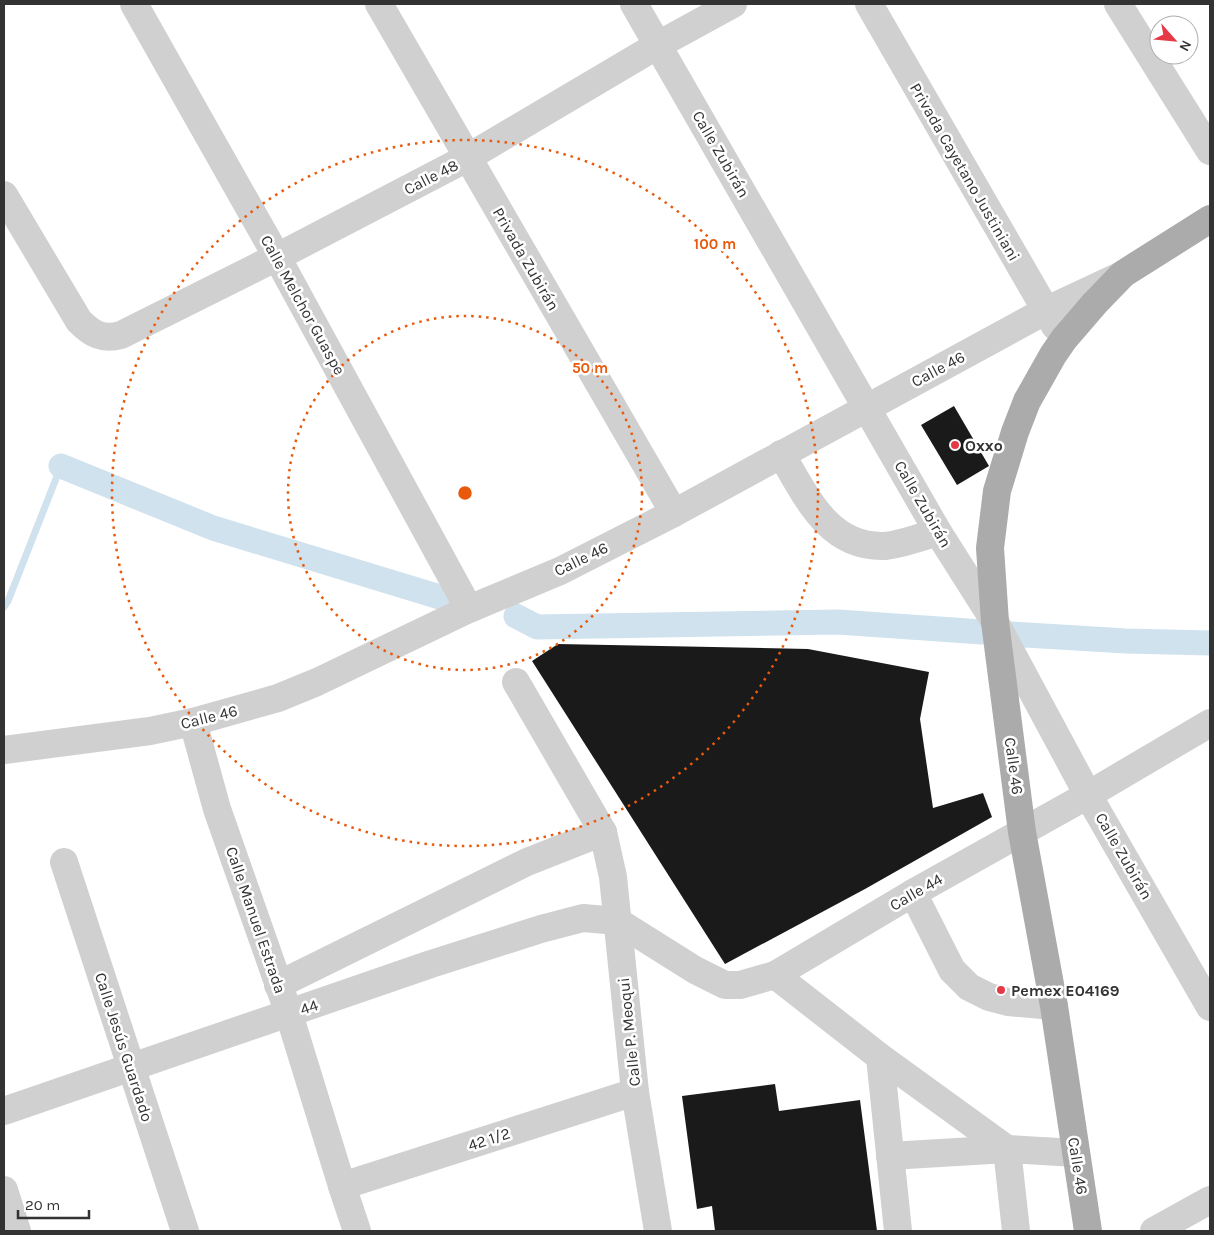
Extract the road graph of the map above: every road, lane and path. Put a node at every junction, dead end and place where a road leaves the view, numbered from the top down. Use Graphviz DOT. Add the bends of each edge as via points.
graph roads {
  1 [pos="134,4"];
  2 [pos="379,4"];
  3 [pos="634,4"];
  4 [pos="734,4"];
  5 [pos="868,4"];
  6 [pos="1118,4"];
  7 [pos="658,45"];
  8 [pos="1210,151"];
  9 [pos="467,158"];
  10 [pos="4,195"];
  11 [pos="1210,219"];
  12 [pos="277,257"];
  13 [pos="1123,274"];
  14 [pos="1045,311"];
  15 [pos="1064,339"];
  16 [pos="867,407"];
  17 [pos="781,454"];
  18 [pos="674,512"];
  19 [pos="938,532"];
  20 [pos="469,609"];
  21 [pos="994,622"];
  22 [pos="516,682"];
  23 [pos="192,722"];
  24 [pos="1210,723"];
  25 [pos="4,750"];
  26 [pos="1088,795"];
  27 [pos="603,832"];
  28 [pos="1022,832"];
  29 [pos="64,862"];
  30 [pos="912,893"];
  31 [pos="617,921"];
  32 [pos="775,975"];
  33 [pos="278,985"];
  34 [pos="1054,1006"];
  35 [pos="1210,1007"];
  36 [pos="289,1014"];
  37 [pos="880,1057"];
  38 [pos="131,1066"];
  39 [pos="636,1092"];
  40 [pos="4,1111"];
  41 [pos="1007,1149"];
  42 [pos="1076,1153"];
  43 [pos="890,1156"];
  44 [pos="342,1186"];
  45 [pos="4,1190"];
  46 [pos="1210,1200"];
  47 [pos="18,1231"];
  48 [pos="185,1231"];
  49 [pos="357,1231"];
  50 [pos="658,1231"];
  51 [pos="898,1231"];
  52 [pos="1016,1231"];
  53 [pos="1088,1231"];
  54 [pos="1154,1231"];
  1 -- 12 [label="street, Calle Melchor Guaspe"];
  2 -- 9 [label="street, Privada Zubirán"];
  3 -- 7 [label="street, Calle Zubirán"];
  4 -- 7 [label="street, Calle 48"];
  5 -- 14 [label="street, Privada Cayetano Justiniani"];
  6 -- 8 [label="street"];
  7 -- 9 [label="street, Calle 48"];
  7 -- 16 [label="street, Calle Zubirán"];
  9 -- 12 [label="street, Calle 48"];
  9 -- 18 [label="street, Privada Zubirán"];
  10 -- 12 [label="street, Calle 48" via="78,321 93,334 111,338 121,335"];
  11 -- 13 [label="main road, Calle 46"];
  12 -- 20 [label="street, Calle Melchor Guaspe"];
  13 -- 14 [label="street, Calle 46"];
  13 -- 15 [label="main road, Calle 46"];
  14 -- 15 [label="street, Privada Cayetano Justiniani"];
  14 -- 16 [label="street, Calle 46"];
  15 -- 21 [label="main road, Calle 46" via="1027,401 997,491 990,548"];
  16 -- 17 [label="street, Calle 46"];
  16 -- 19 [label="street, Calle Zubirán"];
  17 -- 18 [label="street, Calle 46"];
  17 -- 19 [label="street" via="818,515 839,535 883,546"];
  18 -- 20 [label="street, Calle 46" via="560,571"];
  19 -- 21 [label="street, Calle Zubirán"];
  20 -- 23 [label="street, Calle 46" via="294,692"];
  21 -- 26 [label="street, Calle Zubirán"];
  21 -- 28 [label="main road, Calle 46"];
  22 -- 27 [label="street, Calle P. Meoqui"];
  23 -- 25 [label="street, Calle 46" via="150,731"];
  23 -- 33 [label="street, Calle Manuel Estrada" via="217,809"];
  24 -- 26 [label="street, Calle 44"];
  26 -- 28 [label="street, Calle 44"];
  26 -- 35 [label="street, Calle Zubirán"];
  27 -- 31 [label="street, Calle P. Meoqui" via="613,877"];
  27 -- 33 [label="street" via="527,862"];
  28 -- 30 [label="street, Calle 44"];
  28 -- 34 [label="main road, Calle 46"];
  29 -- 38 [label="street, Calle Jesús Guardado"];
  30 -- 32 [label="street, Calle 44"];
  30 -- 34 [label="street" via="952,970 969,987 1008,1002"];
  31 -- 32 [label="street, Calle 44" via="724,985 740,985"];
  31 -- 36 [label="street, 44" via="583,918 541,929"];
  31 -- 39 [label="street, Calle P. Meoqui"];
  32 -- 37 [label="street"];
  33 -- 36 [label="street, Calle Manuel Estrada"];
  34 -- 42 [label="main road, Calle 46"];
  36 -- 38 [label="street, 44"];
  36 -- 44 [label="street, Calle Manuel Estrada"];
  37 -- 41 [label="street"];
  37 -- 43 [label="street"];
  38 -- 40 [label="street, 44"];
  38 -- 48 [label="street, Calle Jesús Guardado"];
  39 -- 44 [label="street, 42 1/2"];
  39 -- 50 [label="street, Calle P. Meoqui"];
  41 -- 42 [label="street"];
  41 -- 43 [label="street"];
  41 -- 52 [label="street"];
  42 -- 53 [label="main road, Calle 46"];
  43 -- 51 [label="street"];
  44 -- 49 [label="street, Calle Manuel Estrada"];
  45 -- 47 [label="street"];
  46 -- 54 [label="street"];
}
